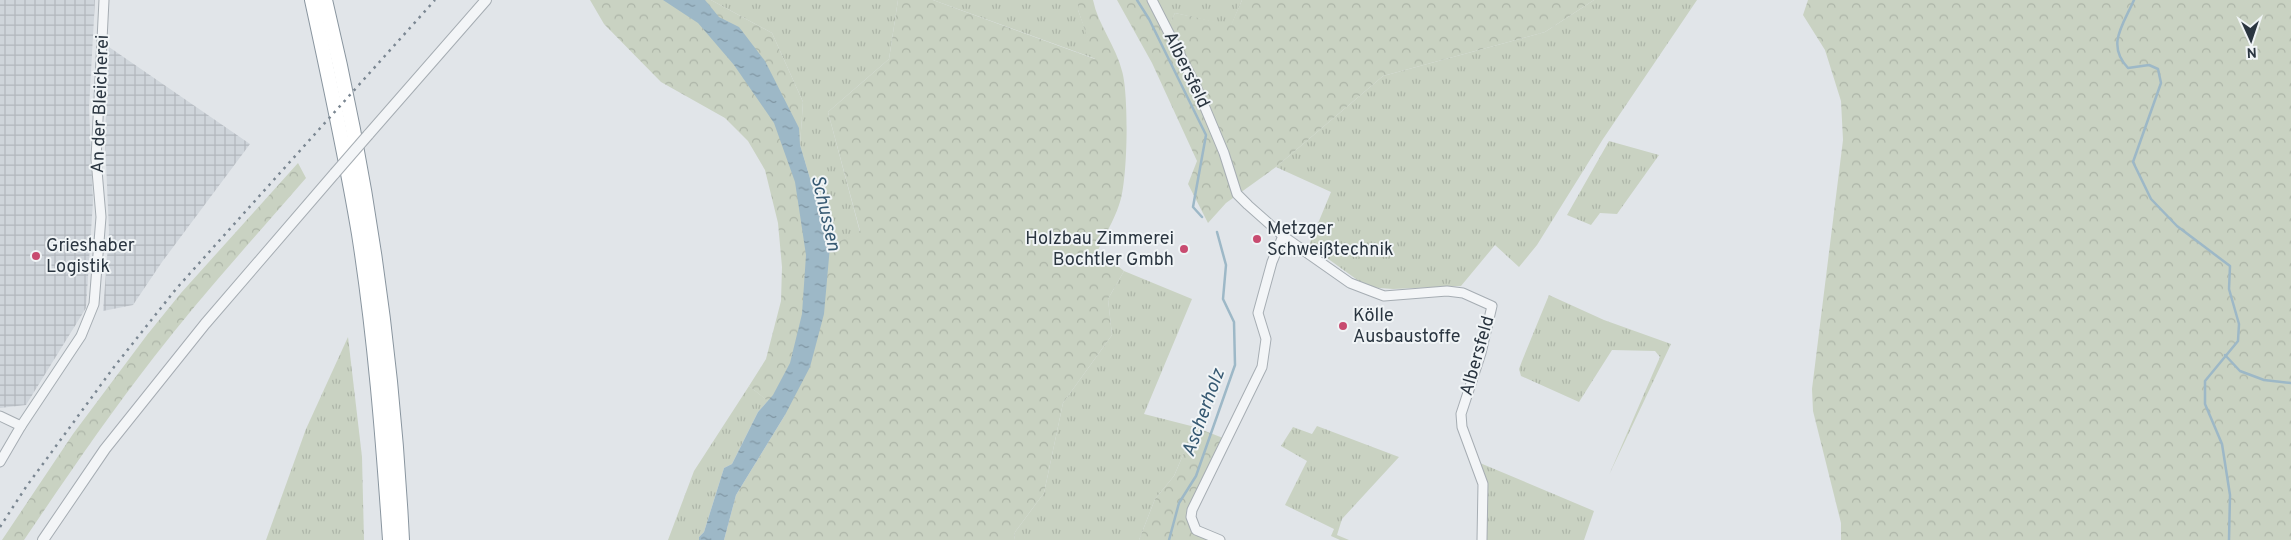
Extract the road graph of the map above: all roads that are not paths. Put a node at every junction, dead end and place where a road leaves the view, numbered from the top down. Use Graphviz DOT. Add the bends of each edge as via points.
graph roads {
  1 [pos="104,0"];
  2 [pos="312,0"];
  3 [pos="325,0"];
  4 [pos="486,0"];
  5 [pos="1152,0"];
  6 [pos="1284,236"];
  7 [pos="0,416"];
  8 [pos="21,426"];
  9 [pos="0,462"];
  10 [pos="1222,538"];
  11 [pos="43,540"];
  12 [pos="390,540"];
  13 [pos="402,540"];
  14 [pos="1482,540"];
  1 -- 8 [label="street, An der Bleicherei" via="96,159 101,217 94,304 81,336"];
  2 -- 12 [label="highway" via="359,235 380,405"];
  3 -- 13 [label="highway" via="350,112 372,238 395,419"];
  4 -- 11 [label="street, bridge" via="205,324 105,449"];
  5 -- 6 [label="street, Albersfeld" via="1196,86 1238,194"];
  6 -- 10 [label="street" via="1272,262 1258,313 1266,339 1262,367 1192,510 1196,530"];
  6 -- 14 [label="street, Albersfeld" via="1350,283 1384,296 1447,291 1463,293 1492,306 1462,414 1462,427 1483,484"];
  7 -- 8 [label="street"];
  8 -- 9 [label="street, An der Bleicherei"];
}
